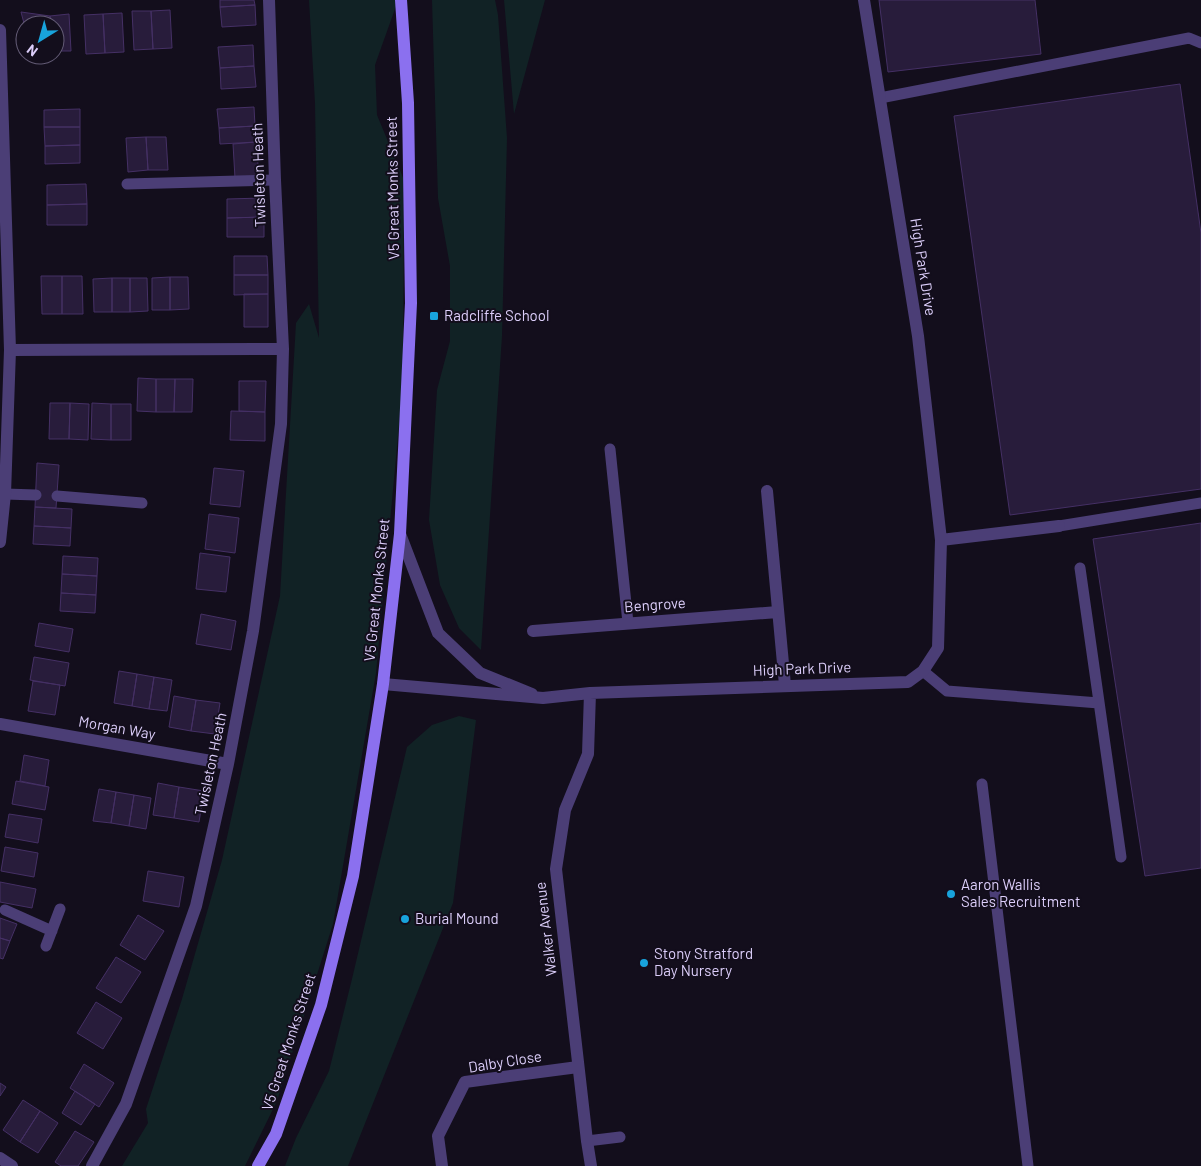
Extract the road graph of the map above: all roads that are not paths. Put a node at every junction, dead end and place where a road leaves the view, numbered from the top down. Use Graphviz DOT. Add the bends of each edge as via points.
graph roads {
  1 [pos="269,0"];
  2 [pos="401,0"];
  3 [pos="864,0"];
  4 [pos="0,30"];
  5 [pos="1201,44"];
  6 [pos="880,98"];
  7 [pos="275,180"];
  8 [pos="127,184"];
  9 [pos="283,349"];
  10 [pos="10,350"];
  11 [pos="610,449"];
  12 [pos="767,491"];
  13 [pos="5,494"];
  14 [pos="36,494"];
  15 [pos="57,496"];
  16 [pos="142,503"];
  17 [pos="1201,504"];
  18 [pos="1059,526"];
  19 [pos="400,534"];
  20 [pos="941,540"];
  21 [pos="0,542"];
  22 [pos="1080,568"];
  23 [pos="778,612"];
  24 [pos="628,623"];
  25 [pos="533,631"];
  26 [pos="923,671"];
  27 [pos="383,684"];
  28 [pos="785,685"];
  29 [pos="590,693"];
  30 [pos="543,698"];
  31 [pos="1099,703"];
  32 [pos="0,724"];
  33 [pos="228,764"];
  34 [pos="982,784"];
  35 [pos="1121,857"];
  36 [pos="60,909"];
  37 [pos="5,910"];
  38 [pos="52,931"];
  39 [pos="46,946"];
  40 [pos="578,1067"];
  41 [pos="620,1137"];
  42 [pos="587,1141"];
  43 [pos="0,1158"];
  44 [pos="12,1166"];
  45 [pos="92,1166"];
  46 [pos="258,1166"];
  47 [pos="442,1166"];
  48 [pos="591,1166"];
  49 [pos="1028,1166"];
  1 -- 7 [label="street, Twisleton Heath"];
  2 -- 19 [label="street, V5 Great Monks Street" via="408,103 412,303"];
  3 -- 6 [label="street, High Park Drive"];
  4 -- 10 [label="street"];
  5 -- 6 [label="lane" via="1189,38"];
  6 -- 20 [label="street, High Park Drive" via="918,336"];
  7 -- 8 [label="lane"];
  7 -- 9 [label="street, Twisleton Heath"];
  9 -- 10 [label="street"];
  9 -- 33 [label="street, Twisleton Heath" via="280,434 254,631"];
  10 -- 13 [label="street"];
  11 -- 24 [label="lane"];
  12 -- 23 [label="street"];
  13 -- 14 [label="lane"];
  13 -- 21 [label="street"];
  15 -- 16 [label="lane"];
  17 -- 18 [label="lane"];
  18 -- 20 [label="street"];
  19 -- 27 [label="street, V5 Great Monks Street"];
  19 -- 30 [label="street, High Park Drive" via="438,633 480,673"];
  20 -- 26 [label="street, High Park Drive" via="938,648"];
  22 -- 31 [label="lane"];
  23 -- 24 [label="street, Bengrove"];
  23 -- 28 [label="street"];
  24 -- 25 [label="street, Bengrove"];
  26 -- 28 [label="street, High Park Drive" via="908,682"];
  26 -- 31 [label="lane" via="947,690"];
  27 -- 30 [label="street, High Park Drive"];
  27 -- 46 [label="street, V5 Great Monks Street" via="353,876 321,1005 276,1134"];
  28 -- 29 [label="street, High Park Drive"];
  29 -- 30 [label="street, High Park Drive"];
  29 -- 40 [label="street, Walker Avenue" via="588,754 565,810 556,869"];
  31 -- 35 [label="lane"];
  32 -- 33 [label="street, Morgan Way"];
  33 -- 45 [label="street, Twisleton Heath" via="196,906 126,1104"];
  34 -- 49 [label="lane"];
  36 -- 38 [label="lane"];
  37 -- 38 [label="lane"];
  38 -- 39 [label="lane"];
  40 -- 42 [label="street, Walker Avenue"];
  40 -- 47 [label="street, Dalby Close" via="465,1082 438,1136"];
  41 -- 42 [label="lane"];
  42 -- 48 [label="street, Walker Avenue"];
  43 -- 44 [label="street"];
}
